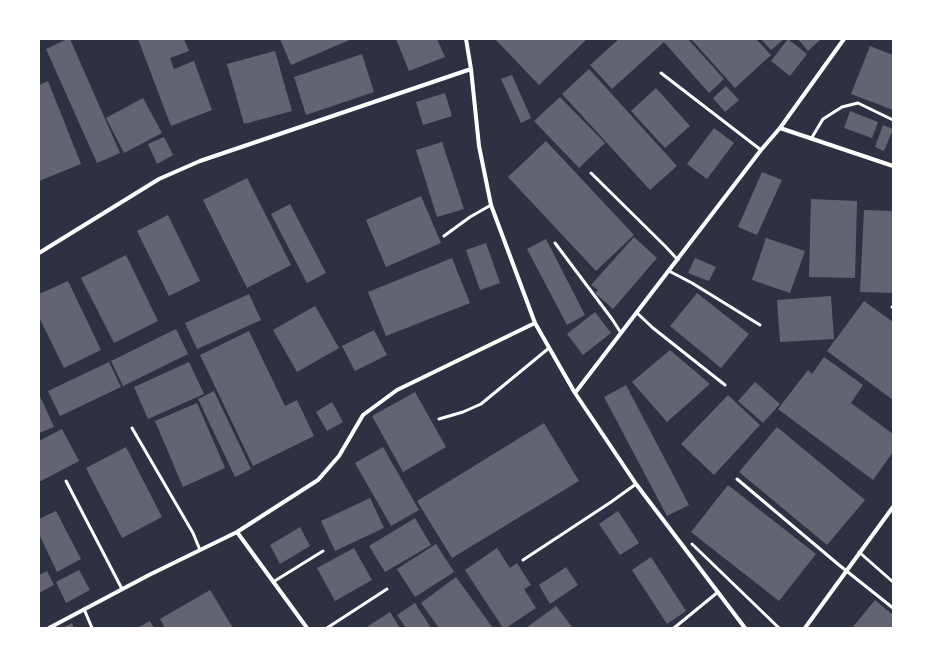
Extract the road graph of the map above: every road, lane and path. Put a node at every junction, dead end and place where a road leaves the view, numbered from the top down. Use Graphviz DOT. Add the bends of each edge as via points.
graph roads {
  1 [pos="466,39"];
  2 [pos="844,39"];
  3 [pos="471,70"];
  4 [pos="661,73"];
  5 [pos="893,120"];
  6 [pos="780,128"];
  7 [pos="811,139"];
  8 [pos="761,150"];
  9 [pos="893,166"];
  10 [pos="591,173"];
  11 [pos="491,206"];
  12 [pos="444,236"];
  13 [pos="555,243"];
  14 [pos="39,252"];
  15 [pos="678,260"];
  16 [pos="669,271"];
  17 [pos="637,313"];
  18 [pos="535,323"];
  19 [pos="760,325"];
  20 [pos="622,333"];
  21 [pos="549,348"];
  22 [pos="726,385"];
  23 [pos="575,393"];
  24 [pos="439,419"];
  25 [pos="132,428"];
  26 [pos="737,479"];
  27 [pos="66,481"];
  28 [pos="636,484"];
  29 [pos="893,507"];
  30 [pos="237,532"];
  31 [pos="692,544"];
  32 [pos="200,550"];
  33 [pos="324,551"];
  34 [pos="859,552"];
  35 [pos="523,560"];
  36 [pos="846,570"];
  37 [pos="274,582"];
  38 [pos="893,582"];
  39 [pos="122,589"];
  40 [pos="388,589"];
  41 [pos="718,592"];
  42 [pos="893,608"];
  43 [pos="84,610"];
  44 [pos="49,628"];
  45 [pos="92,628"];
  46 [pos="307,628"];
  47 [pos="327,628"];
  48 [pos="674,628"];
  49 [pos="745,628"];
  50 [pos="779,628"];
  51 [pos="804,628"];
  1 -- 3 [label="street"];
  2 -- 6 [label="street"];
  3 -- 11 [label="street" via="479,146"];
  3 -- 14 [label="street" via="172,173"];
  4 -- 8 [label="lane"];
  5 -- 7 [label="lane" via="858,103 842,107 823,119"];
  6 -- 7 [label="street"];
  6 -- 8 [label="street"];
  7 -- 9 [label="street"];
  8 -- 15 [label="street"];
  10 -- 15 [label="lane"];
  11 -- 12 [label="lane" via="470,217"];
  11 -- 18 [label="street"];
  13 -- 20 [label="lane"];
  15 -- 16 [label="street"];
  16 -- 17 [label="street"];
  16 -- 19 [label="lane"];
  17 -- 20 [label="street"];
  17 -- 22 [label="lane"];
  18 -- 21 [label="street"];
  18 -- 30 [label="street" via="397,390 363,416 339,456 318,480"];
  20 -- 23 [label="street"];
  21 -- 23 [label="street"];
  21 -- 24 [label="lane" via="481,404"];
  23 -- 28 [label="street"];
  25 -- 32 [label="lane" via="194,533"];
  26 -- 36 [label="lane"];
  27 -- 39 [label="lane"];
  28 -- 35 [label="lane"];
  28 -- 41 [label="street"];
  29 -- 34 [label="street"];
  30 -- 32 [label="street"];
  30 -- 37 [label="street"];
  31 -- 50 [label="lane"];
  32 -- 39 [label="street"];
  33 -- 37 [label="lane"];
  34 -- 36 [label="street"];
  34 -- 38 [label="lane"];
  36 -- 42 [label="lane"];
  36 -- 51 [label="street"];
  37 -- 46 [label="street"];
  39 -- 43 [label="street"];
  40 -- 47 [label="lane"];
  41 -- 48 [label="lane"];
  41 -- 49 [label="street"];
  43 -- 44 [label="street"];
  43 -- 45 [label="lane"];
}
